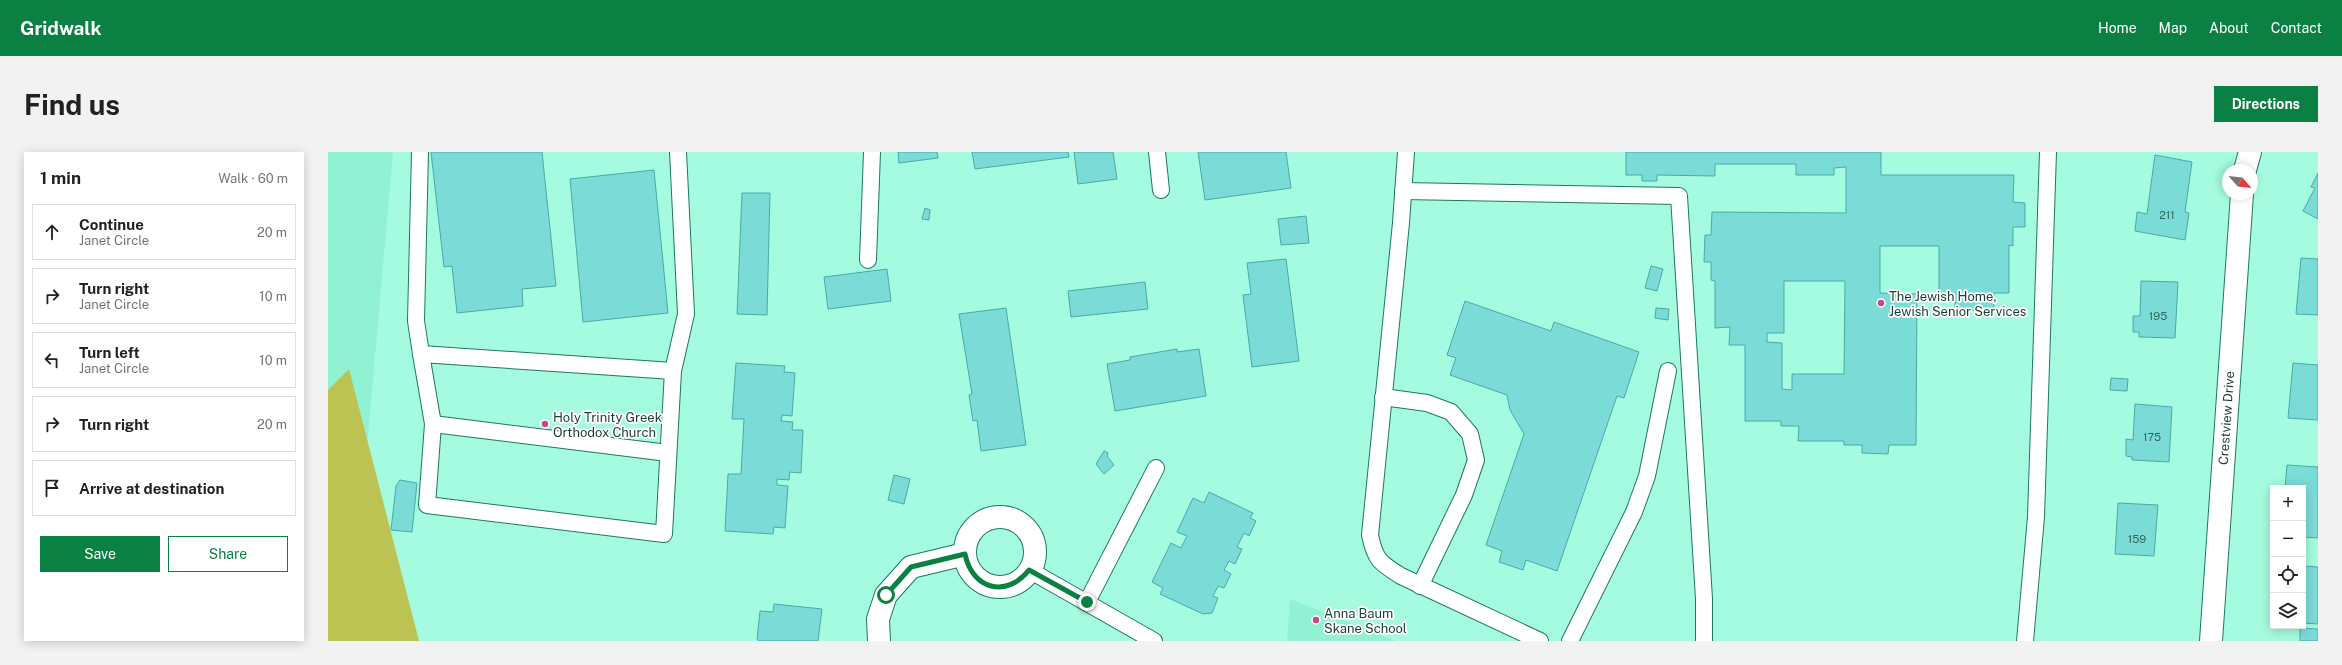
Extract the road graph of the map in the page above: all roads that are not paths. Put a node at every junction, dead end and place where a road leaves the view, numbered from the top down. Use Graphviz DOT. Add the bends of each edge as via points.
graph roads {
  1 [pos="420,152"];
  2 [pos="678,152"];
  3 [pos="872,152"];
  4 [pos="1157,152"];
  5 [pos="1406,152"];
  6 [pos="2048,152"];
  7 [pos="2250,152"];
  8 [pos="2247,164"];
  9 [pos="1161,190"];
  10 [pos="1403,191"];
  11 [pos="2242,200"];
  12 [pos="868,260"];
  13 [pos="421,354"];
  14 [pos="673,371"];
  15 [pos="1668,371"];
  16 [pos="1383,397"];
  17 [pos="433,424"];
  18 [pos="668,454"];
  19 [pos="1156,468"];
  20 [pos="965,554"];
  21 [pos="1029,570"];
  22 [pos="1420,586"];
  23 [pos="1087,602"];
  24 [pos="879,641"];
  25 [pos="1154,641"];
  26 [pos="1540,641"];
  27 [pos="1570,641"];
  28 [pos="1704,641"];
  29 [pos="2025,641"];
  30 [pos="2211,641"];
  1 -- 13 [label="lane" via="416,321"];
  2 -- 14 [label="lane" via="686,314"];
  3 -- 12 [label="lane"];
  4 -- 9 [label="lane"];
  5 -- 10 [label="lane"];
  6 -- 29 [label="lane" via="2036,517"];
  7 -- 8 [label="street"];
  10 -- 16 [label="lane"];
  10 -- 28 [label="lane" via="1679,196 1704,599"];
  11 -- 30 [label="street, Crestview Drive"];
  13 -- 14 [label="lane"];
  13 -- 17 [label="lane"];
  14 -- 18 [label="lane"];
  15 -- 27 [label="lane" via="1646,476 1634,512"];
  16 -- 22 [label="lane" via="1370,535 1374,553 1384,565"];
  16 -- 22 [label="lane" via="1427,403 1451,412 1470,434 1476,460 1464,496"];
  17 -- 18 [label="lane"];
  17 -- 18 [label="lane" via="427,505 664,534"];
  19 -- 23 [label="lane"];
  20 -- 21 [label="street" via="972,574 991,586 1002,587 1012,584 1022,579"];
  20 -- 21 [label="street" via="971,532 979,524 1001,517 1012,519 1022,525 1033,543 1035,552"];
  20 -- 24 [label="street" via="911,567 886,595 878,619"];
  21 -- 23 [label="lane"];
  22 -- 26 [label="lane"];
  23 -- 25 [label="lane"];
}
